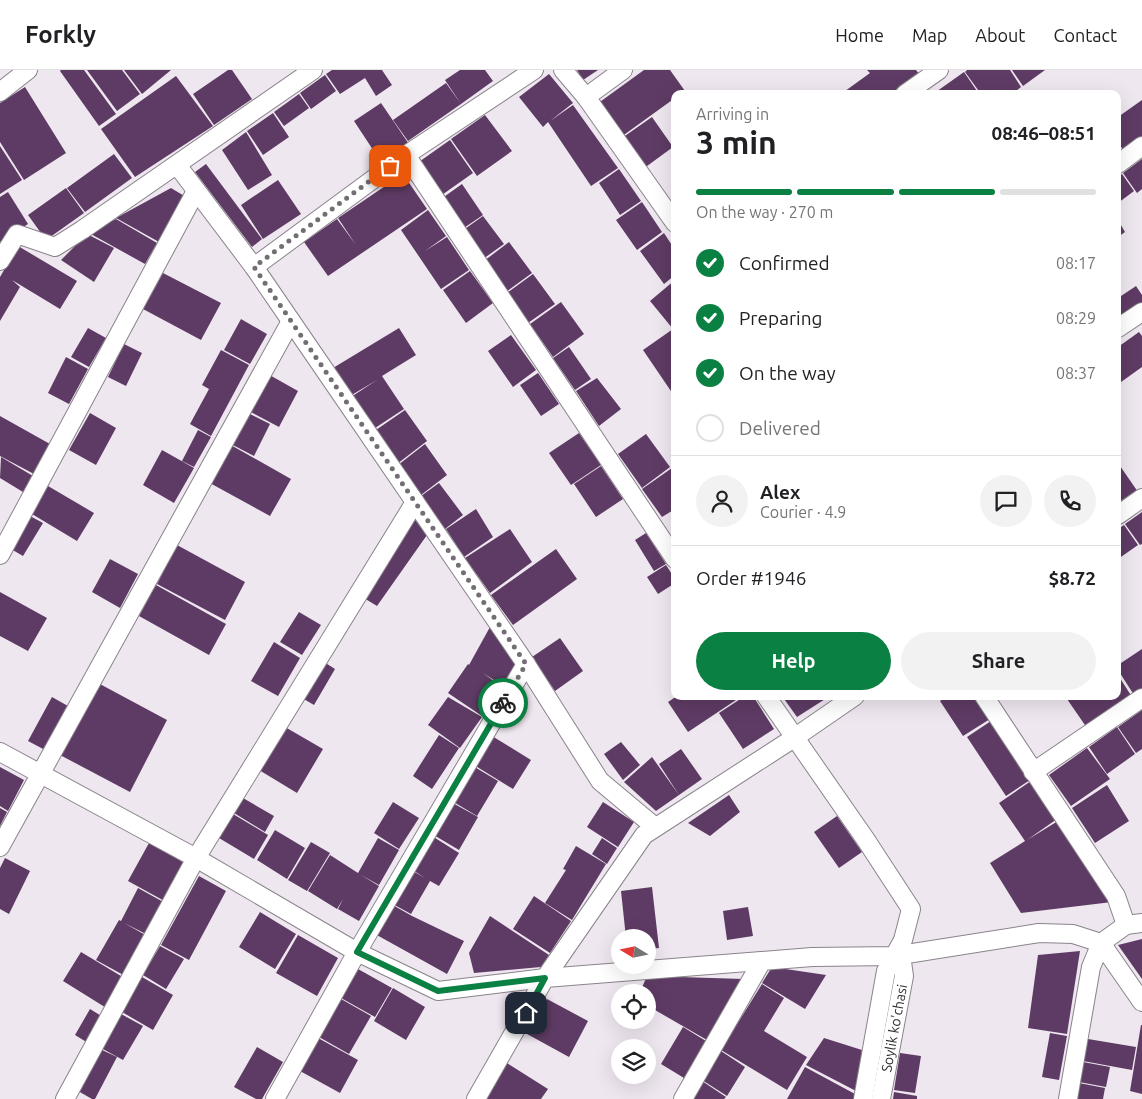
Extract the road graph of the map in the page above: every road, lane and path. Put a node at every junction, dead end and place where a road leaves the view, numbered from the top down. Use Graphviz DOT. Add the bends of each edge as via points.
graph roads {
  1 [pos="28,70"];
  2 [pos="313,70"];
  3 [pos="534,70"];
  4 [pos="563,70"];
  5 [pos="624,70"];
  6 [pos="939,70"];
  7 [pos="911,90"];
  8 [pos="0,92"];
  9 [pos="586,97"];
  10 [pos="1142,146"];
  11 [pos="406,154"];
  12 [pos="1121,162"];
  13 [pos="177,165"];
  14 [pos="196,191"];
  15 [pos="671,217"];
  16 [pos="0,261"];
  17 [pos="254,267"];
  18 [pos="1142,312"];
  19 [pos="291,321"];
  20 [pos="1121,326"];
  21 [pos="1142,498"];
  22 [pos="415,502"];
  23 [pos="1121,514"];
  24 [pos="671,553"];
  25 [pos="0,555"];
  26 [pos="526,664"];
  27 [pos="1142,698"];
  28 [pos="769,700"];
  29 [pos="849,700"];
  30 [pos="987,700"];
  31 [pos="794,738"];
  32 [pos="0,752"];
  33 [pos="1032,772"];
  34 [pos="40,773"];
  35 [pos="655,827"];
  36 [pos="0,847"];
  37 [pos="196,858"];
  38 [pos="1134,924"];
  39 [pos="1101,943"];
  40 [pos="357,952"];
  41 [pos="897,956"];
  42 [pos="762,961"];
  43 [pos="545,978"];
  44 [pos="1142,1002"];
  45 [pos="65,1099"];
  46 [pos="275,1099"];
  47 [pos="476,1099"];
  48 [pos="683,1099"];
  49 [pos="863,1099"];
  50 [pos="881,1099"];
  51 [pos="1068,1099"];
  1 -- 8 [label="street"];
  2 -- 13 [label="street"];
  3 -- 11 [label="street"];
  4 -- 9 [label="street"];
  5 -- 9 [label="street"];
  6 -- 7 [label="street"];
  9 -- 15 [label="street"];
  10 -- 12 [label="street"];
  11 -- 17 [label="street"];
  11 -- 24 [label="street"];
  13 -- 14 [label="street"];
  13 -- 16 [label="street" via="56,247 17,234"];
  14 -- 17 [label="street"];
  14 -- 25 [label="street"];
  17 -- 19 [label="street"];
  18 -- 20 [label="street"];
  19 -- 22 [label="street"];
  19 -- 34 [label="street"];
  21 -- 23 [label="street"];
  22 -- 26 [label="street"];
  22 -- 37 [label="street"];
  26 -- 35 [label="street" via="600,781"];
  26 -- 40 [label="street"];
  27 -- 33 [label="street"];
  28 -- 31 [label="street"];
  29 -- 31 [label="street"];
  30 -- 33 [label="street"];
  31 -- 35 [label="street"];
  31 -- 41 [label="street" via="911,909"];
  32 -- 34 [label="street"];
  33 -- 38 [label="street"];
  34 -- 36 [label="street"];
  34 -- 37 [label="street"];
  35 -- 43 [label="street" via="644,835"];
  37 -- 40 [label="street"];
  37 -- 45 [label="street"];
  38 -- 39 [label="street"];
  39 -- 41 [label="street" via="1073,934 1040,933"];
  39 -- 44 [label="street"];
  39 -- 51 [label="street" via="1091,967"];
  40 -- 43 [label="street" via="438,991"];
  40 -- 46 [label="street"];
  41 -- 42 [label="street" via="812,956"];
  41 -- 49 [label="street" via="886,971"];
  41 -- 50 [label="street, Soylik ko'chasi" via="904,976"];
  42 -- 43 [label="street"];
  42 -- 48 [label="street"];
  43 -- 47 [label="street"];
}
